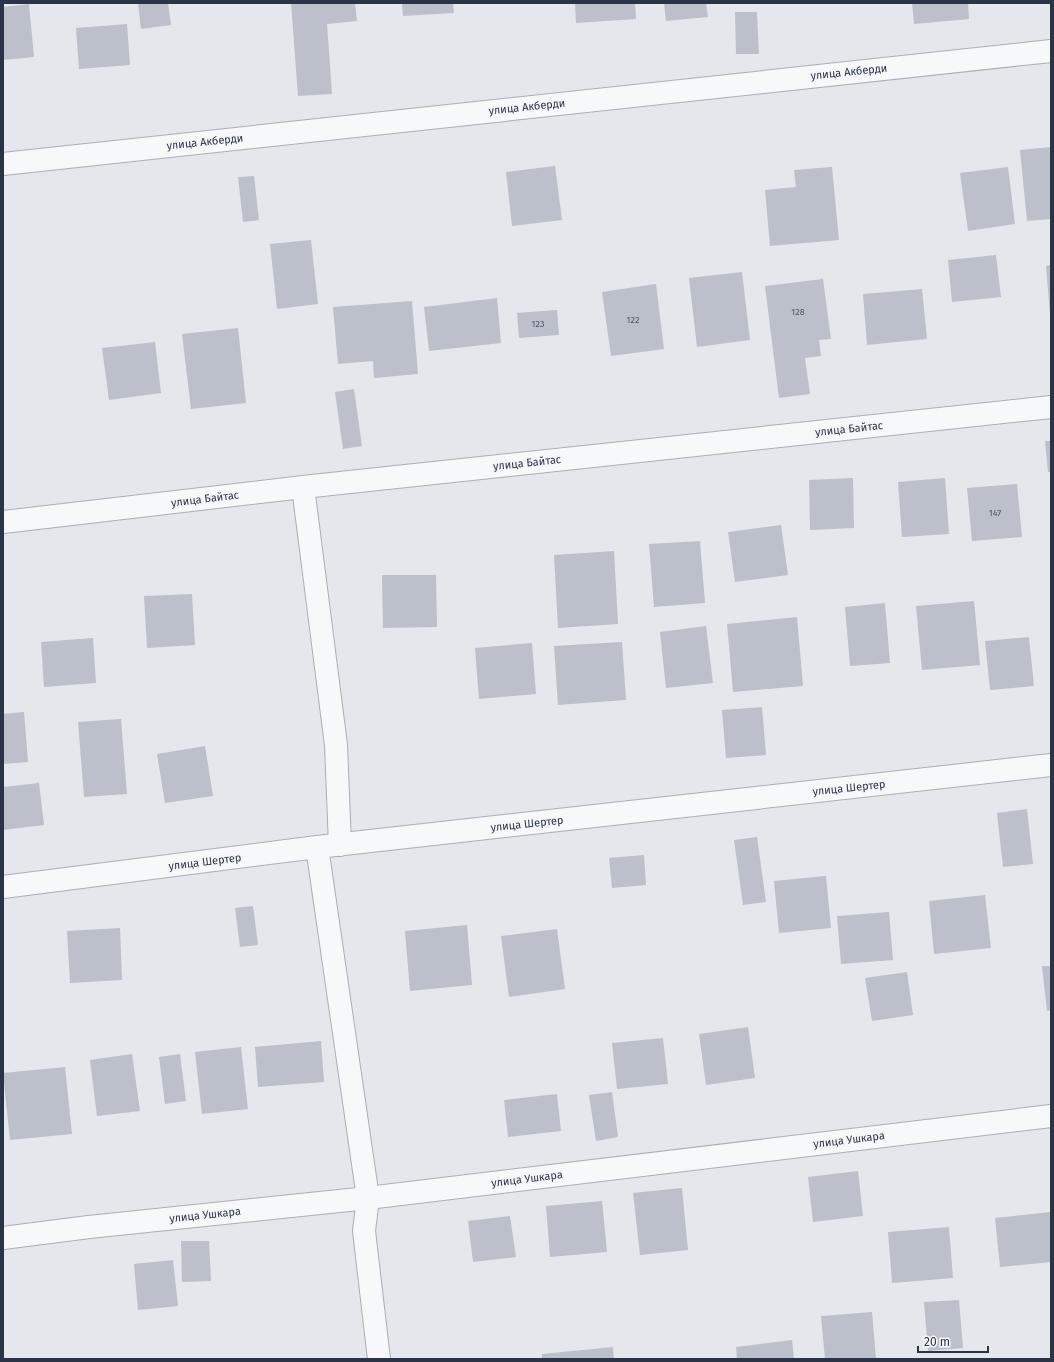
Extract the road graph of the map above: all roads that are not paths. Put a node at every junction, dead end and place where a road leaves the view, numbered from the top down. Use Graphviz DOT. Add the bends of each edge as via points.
graph roads {
  1 [pos="1051,51"];
  2 [pos="3,164"];
  3 [pos="1051,407"];
  4 [pos="303,487"];
  5 [pos="3,522"];
  6 [pos="1051,765"];
  7 [pos="340,845"];
  8 [pos="317,847"];
  9 [pos="3,887"];
  10 [pos="1051,1116"];
  11 [pos="368,1198"];
  12 [pos="3,1238"];
  13 [pos="379,1359"];
  1 -- 2 [label="street, улица Акберди"];
  3 -- 4 [label="street, улица Байтас"];
  4 -- 5 [label="street, улица Байтас"];
  4 -- 7 [label="street" via="336,745"];
  6 -- 7 [label="street, улица Шертер"];
  7 -- 8 [label="street, улица Шертер"];
  8 -- 9 [label="street, улица Шертер"];
  8 -- 11 [label="street"];
  10 -- 11 [label="street, улица Ушкара"];
  11 -- 12 [label="street, улица Ушкара"];
  11 -- 13 [label="street" via="364,1231"];
}
